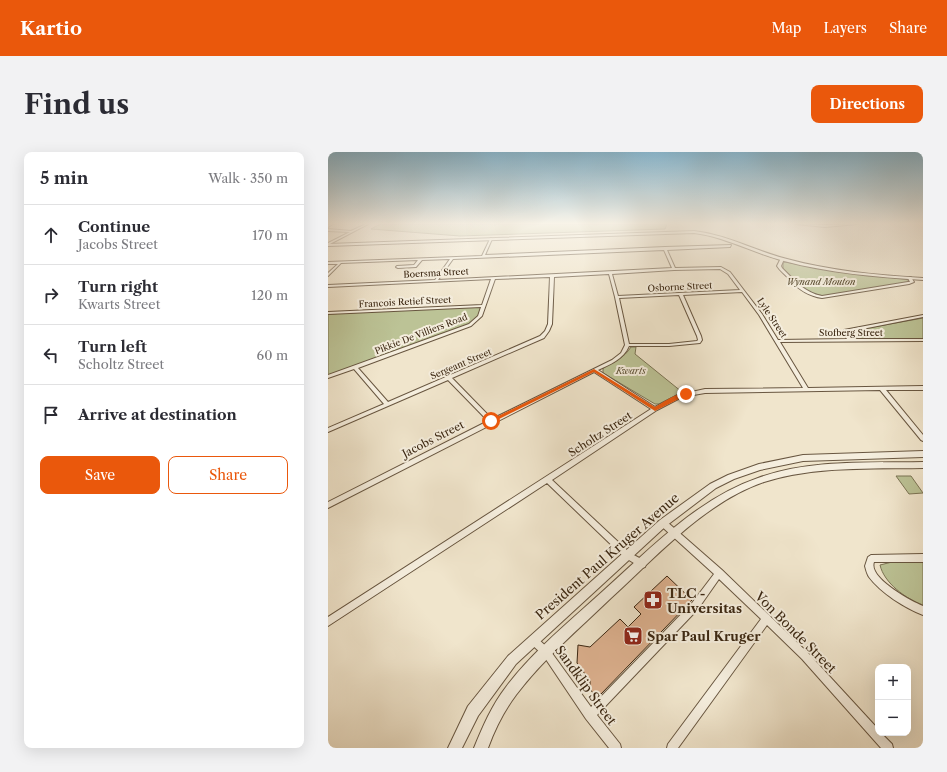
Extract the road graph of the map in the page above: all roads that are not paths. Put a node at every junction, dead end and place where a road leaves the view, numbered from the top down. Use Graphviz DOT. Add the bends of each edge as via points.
graph roads {
  1 [pos="485,252"];
  2 [pos="578,252"];
  3 [pos="667,252"];
  4 [pos="764,252"];
  5 [pos="483,256"];
  6 [pos="452,258"];
  7 [pos="421,259"];
  8 [pos="782,259"];
  9 [pos="341,262"];
  10 [pos="328,263"];
  11 [pos="398,267"];
  12 [pos="712,268"];
  13 [pos="674,269"];
  14 [pos="610,273"];
  15 [pos="328,275"];
  16 [pos="552,276"];
  17 [pos="493,278"];
  18 [pos="911,278"];
  19 [pos="923,279"];
  20 [pos="436,281"];
  21 [pos="328,286"];
  22 [pos="743,291"];
  23 [pos="681,295"];
  24 [pos="618,298"];
  25 [pos="483,306"];
  26 [pos="328,313"];
  27 [pos="923,316"];
  28 [pos="923,340"];
  29 [pos="778,341"];
  30 [pos="850,341"];
  31 [pos="626,345"];
  32 [pos="355,367"];
  33 [pos="594,370"];
  34 [pos="328,377"];
  35 [pos="449,378"];
  36 [pos="923,388"];
  37 [pos="882,389"];
  38 [pos="806,390"];
  39 [pos="387,404"];
  40 [pos="655,410"];
  41 [pos="491,421"];
  42 [pos="328,430"];
  43 [pos="923,439"];
  44 [pos="923,454"];
  45 [pos="771,464"];
  46 [pos="923,465"];
  47 [pos="779,475"];
  48 [pos="548,480"];
  49 [pos="328,505"];
  50 [pos="663,523"];
  51 [pos="676,533"];
  52 [pos="627,554"];
  53 [pos="923,558"];
  54 [pos="642,564"];
  55 [pos="719,573"];
  56 [pos="923,611"];
  57 [pos="766,618"];
  58 [pos="328,622"];
  59 [pos="533,640"];
  60 [pos="546,652"];
  61 [pos="590,715"];
  62 [pos="455,748"];
  63 [pos="481,748"];
  64 [pos="616,748"];
  65 [pos="672,748"];
  66 [pos="888,748"];
  1 -- 5 [label="street"];
  2 -- 5 [label="street"];
  3 -- 13 [label="street"];
  4 -- 8 [label="street"];
  5 -- 6 [label="street"];
  6 -- 7 [label="street"];
  6 -- 20 [label="street"];
  7 -- 9 [label="street"];
  7 -- 11 [label="street" via="415,266"];
  8 -- 18 [label="street" via="843,272"];
  8 -- 18 [label="street" via="781,269 813,296 909,283 912,282"];
  9 -- 10 [label="street"];
  9 -- 15 [label="street"];
  12 -- 13 [label="street, Boersma Street"];
  12 -- 22 [label="street, Lyle Street" via="726,270"];
  13 -- 14 [label="street, Boersma Street"];
  14 -- 16 [label="street, Boersma Street"];
  14 -- 24 [label="street"];
  16 -- 17 [label="street, Boersma Street"];
  16 -- 35 [label="street, Sergeant Street" via="550,321 545,334"];
  17 -- 20 [label="street, Boersma Street"];
  17 -- 25 [label="street, Pikkie De Villiers Road"];
  18 -- 19 [label="street"];
  20 -- 21 [label="street, Boersma Street"];
  22 -- 23 [label="street, Osborne Street"];
  22 -- 29 [label="street, Lyle Street"];
  23 -- 24 [label="street, Osborne Street"];
  23 -- 31 [label="street" via="699,336 698,342"];
  24 -- 31 [label="street"];
  25 -- 26 [label="street, Francois Retief Street"];
  25 -- 32 [label="street, Pikkie De Villiers Road" via="480,316 470,325"];
  27 -- 30 [label="street" via="845,331"];
  28 -- 30 [label="street, Stofberg Street"];
  29 -- 30 [label="street, Stofberg Street"];
  29 -- 38 [label="street, Lyle Street"];
  31 -- 33 [label="street, Jacobs Street" via="620,356"];
  32 -- 34 [label="street, Pikkie De Villiers Road"];
  32 -- 39 [label="street"];
  33 -- 40 [label="street"];
  33 -- 41 [label="street, Jacobs Street"];
  35 -- 39 [label="street, Sergeant Street"];
  35 -- 41 [label="street"];
  36 -- 37 [label="street, Scholtz Street"];
  37 -- 38 [label="street, Scholtz Street"];
  37 -- 43 [label="street"];
  38 -- 40 [label="street, Scholtz Street" via="692,392"];
  39 -- 42 [label="street, Sergeant Street"];
  40 -- 48 [label="street, Scholtz Street"];
  41 -- 49 [label="street, Jacobs Street"];
  44 -- 45 [label="street, President Paul Kruger Avenue" via="831,456"];
  45 -- 47 [label="street"];
  45 -- 50 [label="street, President Paul Kruger Avenue" via="759,466 719,483"];
  46 -- 47 [label="street" via="836,467"];
  47 -- 51 [label="street" via="732,492"];
  48 -- 52 [label="street"];
  48 -- 58 [label="street, Scholtz Street"];
  50 -- 51 [label="street, Von Bonde Street"];
  50 -- 52 [label="street, President Paul Kruger Avenue"];
  51 -- 54 [label="street"];
  51 -- 55 [label="street, Von Bonde Street"];
  52 -- 54 [label="street"];
  52 -- 59 [label="street, President Paul Kruger Avenue"];
  53 -- 56 [label="street" via="872,559 868,562 873,576 878,581"];
  54 -- 60 [label="street"];
  55 -- 57 [label="street, Von Bonde Street"];
  55 -- 61 [label="street" via="695,606"];
  57 -- 65 [label="street"];
  57 -- 66 [label="street, Von Bonde Street" via="805,656"];
  59 -- 60 [label="street, Sandklip Street"];
  59 -- 62 [label="street, President Paul Kruger Avenue" via="512,660 473,710"];
  60 -- 61 [label="street, Sandklip Street"];
  60 -- 63 [label="street" via="513,690 491,722"];
  61 -- 64 [label="street, Sandklip Street"];
}
